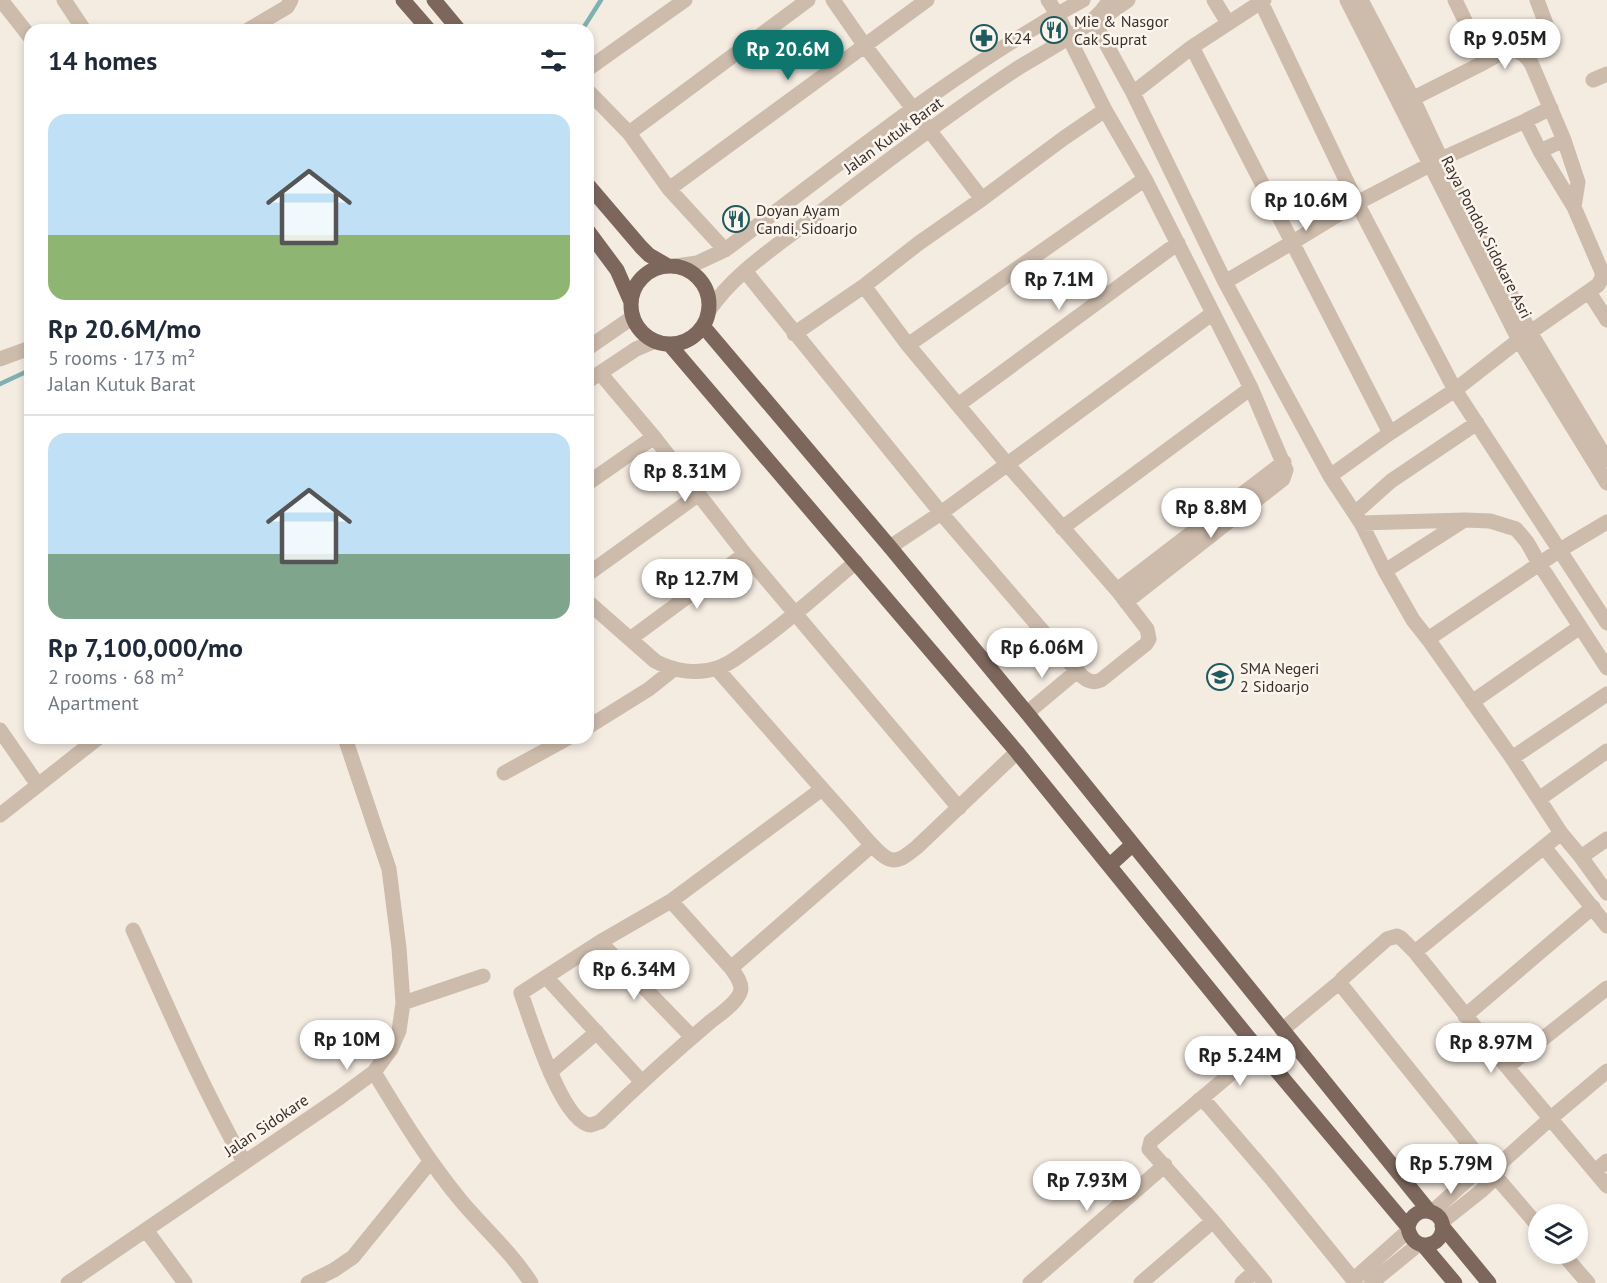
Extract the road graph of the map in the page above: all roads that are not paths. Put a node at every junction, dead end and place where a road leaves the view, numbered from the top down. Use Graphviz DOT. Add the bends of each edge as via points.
graph roads {
  1 [pos="1,0"];
  2 [pos="64,0"];
  3 [pos="291,0"];
  4 [pos="403,0"];
  5 [pos="434,0"];
  6 [pos="685,0"];
  7 [pos="808,0"];
  8 [pos="832,0"];
  9 [pos="927,0"];
  10 [pos="1048,0"];
  11 [pos="1083,0"];
  12 [pos="1109,0"];
  13 [pos="1128,0"];
  14 [pos="1214,0"];
  15 [pos="1347,0"];
  16 [pos="1361,0"];
  17 [pos="1455,0"];
  18 [pos="1537,0"];
  19 [pos="1263,1"];
  20 [pos="664,6"];
  21 [pos="1057,14"];
  22 [pos="1094,21"];
  23 [pos="1228,23"];
  24 [pos="80,24"];
  25 [pos="258,24"];
  26 [pos="424,24"];
  27 [pos="454,24"];
  28 [pos="24,29"];
  29 [pos="1068,37"];
  30 [pos="865,46"];
  31 [pos="1192,47"];
  32 [pos="1511,48"];
  33 [pos="1485,62"];
  34 [pos="594,64"];
  35 [pos="1133,93"];
  36 [pos="594,97"];
  37 [pos="1407,101"];
  38 [pos="1551,108"];
  39 [pos="913,109"];
  40 [pos="1105,110"];
  41 [pos="1525,121"];
  42 [pos="929,130"];
  43 [pos="629,133"];
  44 [pos="1564,140"];
  45 [pos="1540,151"];
  46 [pos="1436,162"];
  47 [pos="1145,179"];
  48 [pos="669,189"];
  49 [pos="594,192"];
  50 [pos="982,200"];
  51 [pos="1357,203"];
  52 [pos="1574,207"];
  53 [pos="594,239"];
  54 [pos="1293,242"];
  55 [pos="1178,243"];
  56 [pos="725,250"];
  57 [pos="672,266"];
  58 [pos="745,271"];
  59 [pos="1225,282"];
  60 [pos="864,286"];
  61 [pos="1589,292"];
  62 [pos="632,310"];
  63 [pos="1213,313"];
  64 [pos="706,319"];
  65 [pos="1607,320"];
  66 [pos="795,334"];
  67 [pos="1525,336"];
  68 [pos="662,342"];
  69 [pos="594,343"];
  70 [pos="908,345"];
  71 [pos="24,350"];
  72 [pos="0,358"];
  73 [pos="594,377"];
  74 [pos="1251,388"];
  75 [pos="1455,390"];
  76 [pos="958,405"];
  77 [pos="1477,423"];
  78 [pos="1390,433"];
  79 [pos="654,437"];
  80 [pos="1607,460"];
  81 [pos="1008,465"];
  82 [pos="1330,476"];
  83 [pos="594,479"];
  84 [pos="1607,483"];
  85 [pos="699,494"];
  86 [pos="941,513"];
  87 [pos="1358,518"];
  88 [pos="1465,520"];
  89 [pos="1607,522"];
  90 [pos="1062,528"];
  91 [pos="890,547"];
  92 [pos="1560,550"];
  93 [pos="745,554"];
  94 [pos="856,562"];
  95 [pos="1540,565"];
  96 [pos="594,570"];
  97 [pos="1384,571"];
  98 [pos="1121,596"];
  99 [pos="594,607"];
  100 [pos="795,614"];
  101 [pos="1607,623"];
  102 [pos="1580,627"];
  103 [pos="630,639"];
  104 [pos="1428,639"];
  105 [pos="1607,668"];
  106 [pos="674,669"];
  107 [pos="717,669"];
  108 [pos="1077,671"];
  109 [pos="1607,694"];
  110 [pos="1472,702"];
  111 [pos="1027,713"];
  112 [pos="594,723"];
  113 [pos="0,730"];
  114 [pos="90,744"];
  115 [pos="347,744"];
  116 [pos="557,744"];
  117 [pos="1607,751"];
  118 [pos="1017,752"];
  119 [pos="1512,758"];
  120 [pos="504,774"];
  121 [pos="38,785"];
  122 [pos="822,789"];
  123 [pos="1539,799"];
  124 [pos="959,808"];
  125 [pos="0,815"];
  126 [pos="1561,833"];
  127 [pos="1607,839"];
  128 [pos="872,845"];
  129 [pos="1132,845"];
  130 [pos="1544,847"];
  131 [pos="1581,857"];
  132 [pos="1110,865"];
  133 [pos="1607,893"];
  134 [pos="671,901"];
  135 [pos="1593,907"];
  136 [pos="1607,926"];
  137 [pos="133,930"];
  138 [pos="600,942"];
  139 [pos="1415,952"];
  140 [pos="731,968"];
  141 [pos="483,976"];
  142 [pos="546,977"];
  143 [pos="1341,981"];
  144 [pos="1607,988"];
  145 [pos="403,1003"];
  146 [pos="1465,1016"];
  147 [pos="1282,1030"];
  148 [pos="597,1032"];
  149 [pos="692,1037"];
  150 [pos="1259,1050"];
  151 [pos="1507,1067"];
  152 [pos="1607,1071"];
  153 [pos="374,1072"];
  154 [pos="550,1072"];
  155 [pos="642,1082"];
  156 [pos="1199,1100"];
  157 [pos="1551,1118"];
  158 [pos="1607,1161"];
  159 [pos="244,1162"];
  160 [pos="430,1162"];
  161 [pos="1502,1162"];
  162 [pos="1485,1164"];
  163 [pos="1165,1165"];
  164 [pos="1595,1171"];
  165 [pos="1496,1177"];
  166 [pos="1607,1186"];
  167 [pos="1528,1214"];
  168 [pos="1436,1218"];
  169 [pos="1213,1221"];
  170 [pos="1408,1229"];
  171 [pos="146,1230"];
  172 [pos="1421,1244"];
  173 [pos="1572,1264"];
  174 [pos="1255,1271"];
  175 [pos="1354,1282"];
  176 [pos="68,1283"];
  177 [pos="185,1283"];
  178 [pos="308,1283"];
  179 [pos="531,1283"];
  180 [pos="1030,1283"];
  181 [pos="1141,1283"];
  182 [pos="1242,1283"];
  183 [pos="1265,1283"];
  184 [pos="1371,1283"];
  185 [pos="1455,1283"];
  186 [pos="1490,1283"];
  187 [pos="1588,1283"];
  1 -- 28 [label="street"];
  2 -- 24 [label="street"];
  3 -- 25 [label="street" via="288,7"];
  4 -- 26 [label="main road"];
  5 -- 27 [label="main road"];
  6 -- 20 [label="street"];
  7 -- 43 [label="street"];
  8 -- 30 [label="street"];
  9 -- 30 [label="street"];
  10 -- 21 [label="street"];
  11 -- 21 [label="street, Jalan Kutuk Barat"];
  12 -- 22 [label="street, Jalan Kutuk Barat"];
  13 -- 22 [label="street"];
  14 -- 23 [label="street"];
  15 -- 37 [label="street, Raya Pondok Sidokare Asri"];
  16 -- 37 [label="street, Raya Pondok Sidokare Asri"];
  17 -- 33 [label="street"];
  18 -- 32 [label="street" via="1546,24 1544,29"];
  19 -- 23 [label="street"];
  19 -- 51 [label="street"];
  20 -- 34 [label="street"];
  21 -- 29 [label="street"];
  21 -- 39 [label="street, Jalan Kutuk Barat"];
  22 -- 29 [label="street, Jalan Kutuk Barat"];
  22 -- 35 [label="street"];
  23 -- 31 [label="street"];
  29 -- 40 [label="street"];
  29 -- 42 [label="street, Jalan Kutuk Barat"];
  30 -- 39 [label="street"];
  30 -- 48 [label="street"];
  31 -- 35 [label="street"];
  31 -- 54 [label="street"];
  32 -- 33 [label="street"];
  32 -- 38 [label="street" via="1528,58"];
  33 -- 37 [label="street"];
  35 -- 59 [label="street"];
  36 -- 43 [label="street"];
  37 -- 46 [label="street, Raya Pondok Sidokare Asri"];
  38 -- 41 [label="street"];
  38 -- 44 [label="street"];
  39 -- 42 [label="street"];
  39 -- 56 [label="street, Jalan Kutuk Barat"];
  40 -- 47 [label="street"];
  40 -- 50 [label="street"];
  41 -- 45 [label="street"];
  41 -- 46 [label="street"];
  42 -- 50 [label="street"];
  42 -- 58 [label="street, Jalan Kutuk Barat"];
  43 -- 48 [label="street"];
  44 -- 45 [label="street"];
  44 -- 52 [label="street" via="1578,182"];
  45 -- 52 [label="street"];
  46 -- 51 [label="street"];
  46 -- 67 [label="street, Raya Pondok Sidokare Asri"];
  47 -- 55 [label="street"];
  47 -- 70 [label="street"];
  48 -- 56 [label="street"];
  49 -- 57 [label="main road" via="649,255"];
  50 -- 60 [label="street"];
  51 -- 54 [label="street"];
  51 -- 75 [label="street"];
  52 -- 61 [label="street" via="1602,272 1598,285"];
  53 -- 62 [label="main road" via="616,270"];
  54 -- 59 [label="street"];
  54 -- 78 [label="street"];
  55 -- 63 [label="street"];
  55 -- 76 [label="street"];
  56 -- 57 [label="street, Jalan Kutuk Barat" via="697,263"];
  57 -- 62 [label="main road" via="652,270 641,278 634,289"];
  57 -- 64 [label="main road" via="700,279 709,300"];
  58 -- 64 [label="street, Jalan Kutuk Barat" via="721,294"];
  58 -- 66 [label="street"];
  59 -- 82 [label="street"];
  60 -- 66 [label="street"];
  60 -- 70 [label="street"];
  61 -- 65 [label="street"];
  61 -- 67 [label="street"];
  62 -- 68 [label="main road" via="638,327"];
  62 -- 69 [label="street"];
  63 -- 74 [label="street"];
  63 -- 81 [label="street"];
  64 -- 68 [label="main road" via="694,335 683,341"];
  64 -- 91 [label="main road"];
  66 -- 86 [label="street"];
  67 -- 75 [label="street"];
  67 -- 80 [label="street, Raya Pondok Sidokare Asri"];
  67 -- 84 [label="street, Raya Pondok Sidokare Asri"];
  68 -- 73 [label="street" via="636,349"];
  68 -- 94 [label="main road"];
  70 -- 76 [label="street"];
  71 -- 72 [label="street"];
  73 -- 79 [label="street"];
  74 -- 90 [label="street"];
  74 -- 98 [label="street" via="1284,462 1219,521"];
  75 -- 77 [label="street"];
  75 -- 78 [label="street"];
  76 -- 81 [label="street"];
  77 -- 87 [label="street" via="1391,481"];
  77 -- 92 [label="street"];
  78 -- 82 [label="street"];
  79 -- 83 [label="street"];
  79 -- 85 [label="street"];
  81 -- 86 [label="street"];
  81 -- 90 [label="street"];
  82 -- 87 [label="street"];
  85 -- 93 [label="street"];
  85 -- 96 [label="street"];
  86 -- 91 [label="street"];
  86 -- 108 [label="street"];
  87 -- 88 [label="street"];
  87 -- 97 [label="street"];
  88 -- 95 [label="street" via="1490,521 1516,529"];
  88 -- 97 [label="street"];
  89 -- 92 [label="street"];
  90 -- 98 [label="street"];
  91 -- 111 [label="main road"];
  92 -- 95 [label="street"];
  92 -- 101 [label="street"];
  93 -- 100 [label="street"];
  93 -- 103 [label="street"];
  94 -- 100 [label="street"];
  94 -- 118 [label="main road"];
  95 -- 102 [label="street"];
  95 -- 104 [label="street"];
  97 -- 104 [label="street"];
  98 -- 108 [label="street" via="1148,629 1149,639 1101,680 1089,681"];
  99 -- 103 [label="street"];
  100 -- 107 [label="street"];
  100 -- 124 [label="street"];
  102 -- 105 [label="street"];
  102 -- 110 [label="street"];
  103 -- 106 [label="street" via="655,661"];
  104 -- 110 [label="street"];
  106 -- 107 [label="street"];
  106 -- 112 [label="street" via="650,689"];
  107 -- 122 [label="street"];
  108 -- 111 [label="street"];
  109 -- 119 [label="street"];
  110 -- 119 [label="street"];
  111 -- 129 [label="main road"];
  113 -- 121 [label="street"];
  114 -- 121 [label="street"];
  115 -- 145 [label="street, Jalan Sidokare" via="389,869"];
  116 -- 120 [label="street"];
  117 -- 123 [label="street"];
  118 -- 124 [label="street"];
  118 -- 132 [label="main road"];
  119 -- 123 [label="street"];
  121 -- 125 [label="street"];
  122 -- 128 [label="street"];
  122 -- 134 [label="street"];
  123 -- 126 [label="street"];
  124 -- 128 [label="street" via="896,860 882,855"];
  126 -- 130 [label="street"];
  126 -- 131 [label="street"];
  127 -- 131 [label="street"];
  128 -- 140 [label="street"];
  129 -- 132 [label="main road"];
  129 -- 147 [label="main road"];
  130 -- 135 [label="street"];
  130 -- 139 [label="street"];
  131 -- 133 [label="street"];
  132 -- 150 [label="main road"];
  134 -- 138 [label="street"];
  134 -- 140 [label="street"];
  135 -- 136 [label="street"];
  135 -- 146 [label="street"];
  137 -- 159 [label="street" via="176,1028"];
  138 -- 142 [label="street"];
  138 -- 149 [label="street"];
  139 -- 143 [label="street" via="1401,938 1390,938"];
  139 -- 146 [label="street"];
  140 -- 149 [label="street" via="741,989 737,997"];
  141 -- 145 [label="street"];
  142 -- 148 [label="street"];
  142 -- 154 [label="street" via="520,993"];
  143 -- 147 [label="street"];
  143 -- 162 [label="street"];
  144 -- 151 [label="street"];
  145 -- 153 [label="street, Jalan Sidokare" via="399,1031"];
  146 -- 151 [label="street"];
  147 -- 168 [label="main road"];
  148 -- 154 [label="street"];
  148 -- 155 [label="street"];
  149 -- 155 [label="street"];
  150 -- 156 [label="street"];
  150 -- 170 [label="main road"];
  151 -- 157 [label="street"];
  152 -- 157 [label="street"];
  153 -- 159 [label="street, Jalan Sidokare"];
  153 -- 160 [label="street"];
  154 -- 155 [label="street" via="576,1116 592,1125"];
  156 -- 163 [label="street" via="1151,1141 1149,1149"];
  156 -- 175 [label="street" via="1270,1177"];
  157 -- 161 [label="street"];
  157 -- 164 [label="street"];
  158 -- 164 [label="street"];
  159 -- 171 [label="street, Jalan Sidokare"];
  160 -- 178 [label="street" via="352,1257"];
  160 -- 179 [label="street"];
  161 -- 162 [label="street"];
  161 -- 165 [label="street"];
  162 -- 165 [label="street"];
  162 -- 168 [label="street"];
  163 -- 169 [label="street"];
  163 -- 180 [label="street"];
  164 -- 166 [label="street"];
  165 -- 167 [label="street"];
  165 -- 168 [label="street" via="1480,1193"];
  168 -- 170 [label="main road" via="1422,1211 1410,1220"];
  168 -- 172 [label="main road" via="1441,1234 1431,1244"];
  168 -- 186 [label="main road"];
  169 -- 174 [label="street"];
  169 -- 181 [label="street"];
  170 -- 172 [label="main road" via="1414,1241"];
  170 -- 175 [label="street"];
  171 -- 176 [label="street, Jalan Sidokare"];
  171 -- 177 [label="street"];
  172 -- 184 [label="street"];
  172 -- 185 [label="main road"];
  173 -- 187 [label="street"];
  174 -- 182 [label="street"];
  174 -- 183 [label="street"];
}
